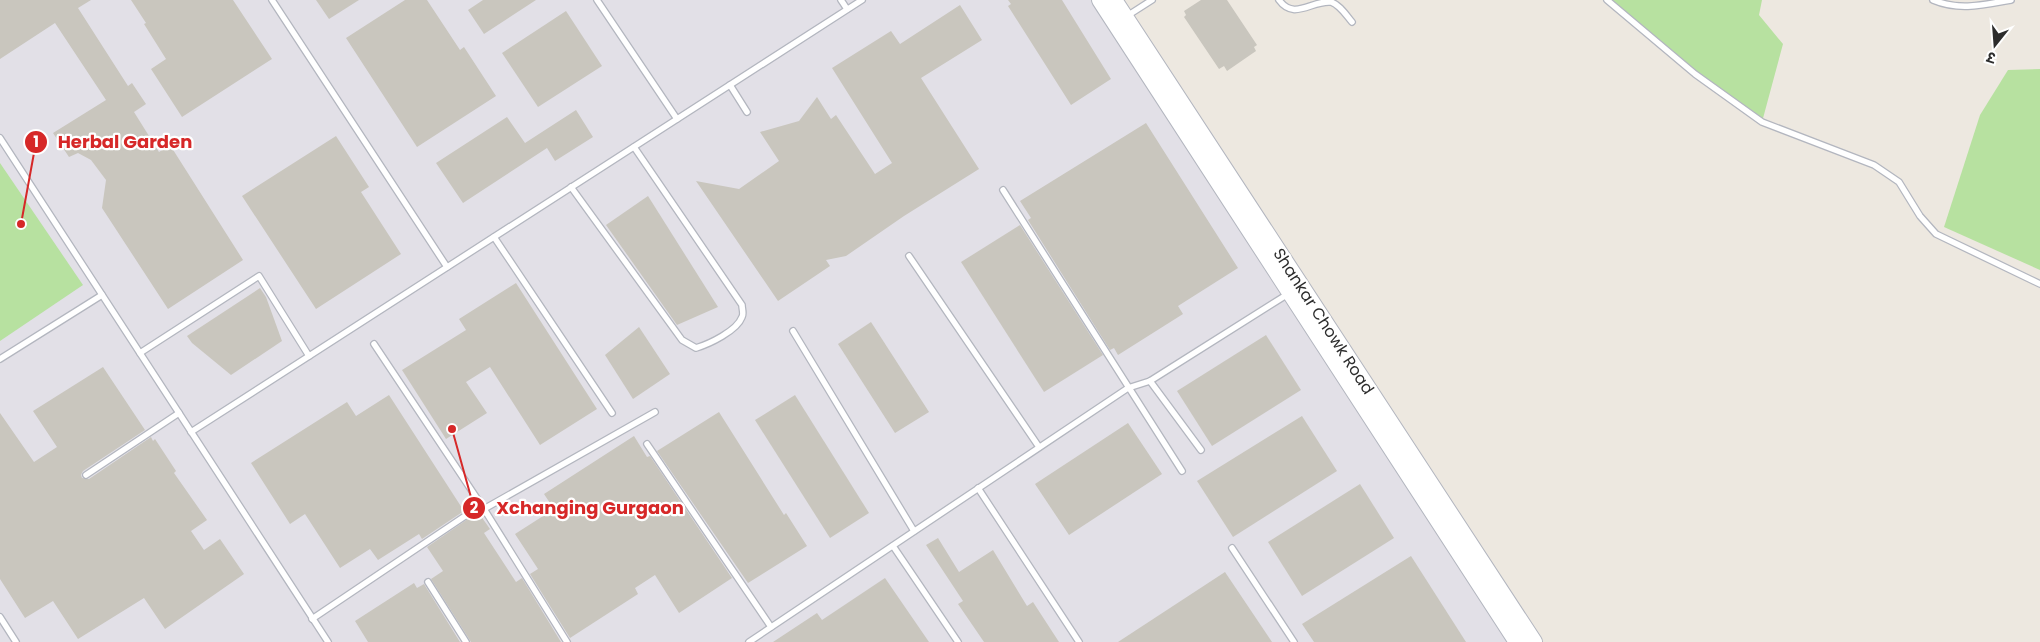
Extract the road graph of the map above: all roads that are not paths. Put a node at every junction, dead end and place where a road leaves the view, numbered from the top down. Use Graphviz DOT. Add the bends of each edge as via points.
graph roads {
  1 [pos="272,0"];
  2 [pos="597,0"];
  3 [pos="841,0"];
  4 [pos="862,0"];
  5 [pos="1100,0"];
  6 [pos="1114,0"];
  7 [pos="1152,0"];
  8 [pos="1279,0"];
  9 [pos="1607,0"];
  10 [pos="1933,0"];
  11 [pos="2011,0"];
  12 [pos="847,10"];
  13 [pos="1125,18"];
  14 [pos="1352,22"];
  15 [pos="730,85"];
  16 [pos="747,112"];
  17 [pos="677,119"];
  18 [pos="0,138"];
  19 [pos="634,147"];
  20 [pos="571,188"];
  21 [pos="1004,190"];
  22 [pos="494,237"];
  23 [pos="909,256"];
  24 [pos="448,267"];
  25 [pos="2040,284"];
  26 [pos="1289,293"];
  27 [pos="102,295"];
  28 [pos="793,331"];
  29 [pos="374,344"];
  30 [pos="140,353"];
  31 [pos="309,356"];
  32 [pos="0,359"];
  33 [pos="1150,382"];
  34 [pos="1128,388"];
  35 [pos="656,412"];
  36 [pos="179,413"];
  37 [pos="612,413"];
  38 [pos="191,432"];
  39 [pos="647,444"];
  40 [pos="1040,447"];
  41 [pos="1201,450"];
  42 [pos="1182,471"];
  43 [pos="86,474"];
  44 [pos="978,488"];
  45 [pos="484,509"];
  46 [pos="471,512"];
  47 [pos="914,532"];
  48 [pos="892,546"];
  49 [pos="1232,548"];
  50 [pos="428,582"];
  51 [pos="0,617"];
  52 [pos="312,618"];
  53 [pos="772,627"];
  54 [pos="16,642"];
  55 [pos="328,642"];
  56 [pos="466,642"];
  57 [pos="567,642"];
  58 [pos="748,642"];
  59 [pos="958,642"];
  60 [pos="1079,642"];
  61 [pos="1294,642"];
  62 [pos="1517,642"];
  63 [pos="1534,642"];
  1 -- 24 [label="lane"];
  2 -- 17 [label="lane"];
  3 -- 12 [label="lane"];
  4 -- 12 [label="lane"];
  5 -- 26 [label="main road, Shankar Chowk Road"];
  6 -- 13 [label="main road, Shankar Chowk Road"];
  7 -- 13 [label="lane"];
  8 -- 14 [label="lane" via="1287,8 1294,9 1320,1 1331,2"];
  9 -- 25 [label="lane" via="1695,74 1762,122 1874,165 1899,182 1920,216 1936,234"];
  10 -- 11 [label="lane" via="1970,7"];
  12 -- 15 [label="lane"];
  13 -- 63 [label="main road, Shankar Chowk Road"];
  15 -- 16 [label="lane"];
  15 -- 17 [label="lane"];
  17 -- 19 [label="lane"];
  18 -- 27 [label="lane"];
  19 -- 20 [label="lane"];
  19 -- 20 [label="lane" via="742,305 743,316 738,326 696,348 682,340"];
  20 -- 22 [label="lane"];
  21 -- 34 [label="lane"];
  22 -- 24 [label="lane"];
  22 -- 37 [label="lane"];
  23 -- 40 [label="lane"];
  24 -- 31 [label="lane"];
  26 -- 33 [label="lane"];
  26 -- 62 [label="main road, Shankar Chowk Road"];
  27 -- 30 [label="lane"];
  27 -- 32 [label="lane"];
  28 -- 47 [label="lane"];
  29 -- 45 [label="lane"];
  30 -- 31 [label="lane" via="259,276"];
  30 -- 36 [label="lane"];
  31 -- 38 [label="lane"];
  33 -- 34 [label="lane"];
  33 -- 41 [label="lane"];
  34 -- 40 [label="lane"];
  34 -- 42 [label="lane"];
  35 -- 45 [label="lane"];
  36 -- 38 [label="lane"];
  36 -- 43 [label="lane"];
  38 -- 52 [label="lane"];
  39 -- 53 [label="lane"];
  40 -- 44 [label="lane"];
  44 -- 47 [label="lane"];
  44 -- 60 [label="lane"];
  45 -- 57 [label="lane"];
  46 -- 52 [label="lane"];
  47 -- 48 [label="lane"];
  48 -- 53 [label="lane"];
  48 -- 59 [label="lane"];
  49 -- 61 [label="lane"];
  50 -- 56 [label="lane"];
  51 -- 54 [label="lane"];
  52 -- 55 [label="lane"];
  53 -- 58 [label="lane"];
}
